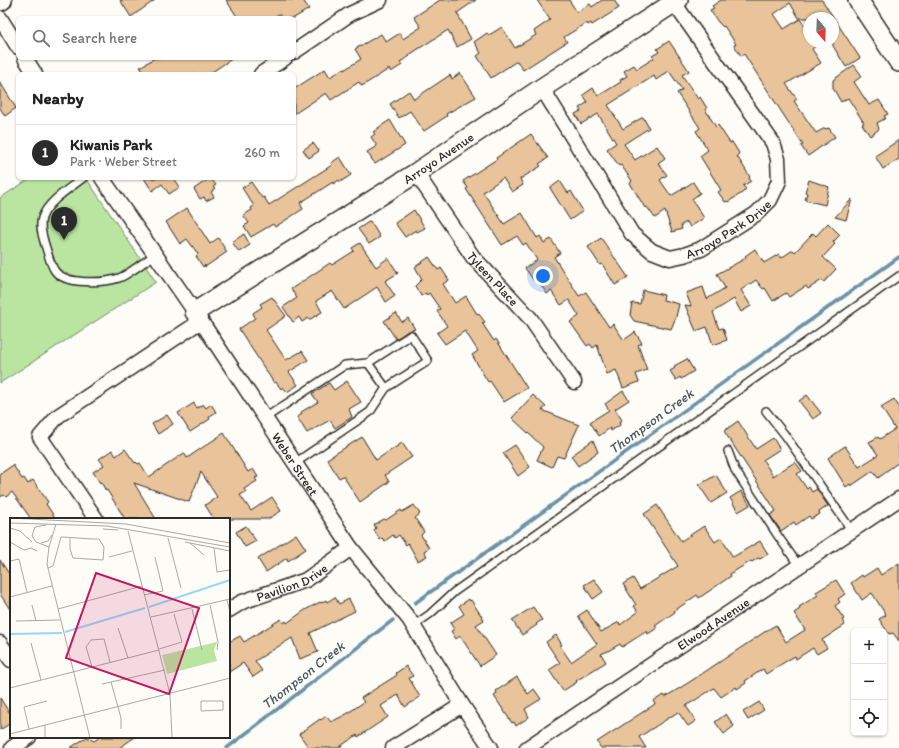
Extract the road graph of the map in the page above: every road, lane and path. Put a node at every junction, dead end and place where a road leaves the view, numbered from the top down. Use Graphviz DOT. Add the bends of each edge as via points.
graph roads {
  1 [pos="380,0"];
  2 [pos="858,0"];
  3 [pos="676,2"];
  4 [pos="0,18"];
  5 [pos="16,44"];
  6 [pos="296,51"];
  7 [pos="26,60"];
  8 [pos="282,60"];
  9 [pos="899,62"];
  10 [pos="34,72"];
  11 [pos="264,72"];
  12 [pos="542,88"];
  13 [pos="416,173"];
  14 [pos="80,180"];
  15 [pos="103,180"];
  16 [pos="155,255"];
  17 [pos="899,276"];
  18 [pos="198,317"];
  19 [pos="368,363"];
  20 [pos="574,382"];
  21 [pos="386,388"];
  22 [pos="766,411"];
  23 [pos="265,418"];
  24 [pos="728,451"];
  25 [pos="294,463"];
  26 [pos="899,499"];
  27 [pos="95,518"];
  28 [pos="852,531"];
  29 [pos="351,548"];
  30 [pos="799,566"];
  31 [pos="230,609"];
  32 [pos="413,626"];
  33 [pos="0,642"];
  34 [pos="10,658"];
  35 [pos="462,705"];
  36 [pos="27,738"];
  37 [pos="12,748"];
  38 [pos="393,748"];
  39 [pos="491,748"];
  40 [pos="527,748"];
  1 -- 6 [label="street" via="350,14"];
  2 -- 9 [label="street"];
  3 -- 12 [label="street, Arroyo Avenue"];
  3 -- 12 [label="street, Arroyo Park Drive" via="772,143 778,159 779,181 770,200 756,214 701,250 670,258 652,251 632,234"];
  4 -- 5 [label="street"];
  7 -- 10 [label="street"];
  8 -- 11 [label="street"];
  12 -- 13 [label="street, Arroyo Avenue"];
  13 -- 18 [label="street, Arroyo Avenue"];
  13 -- 20 [label="street, Tyleen Place" via="473,257 530,318"];
  14 -- 16 [label="lane" via="62,193 48,207 42,218 41,231 55,271 65,279 80,282 120,278"];
  15 -- 16 [label="street, Weber Street"];
  16 -- 18 [label="street, Weber Street"];
  17 -- 32 [label="lane" via="454,592"];
  18 -- 23 [label="street, Weber Street"];
  18 -- 27 [label="street" via="58,416 40,436"];
  19 -- 21 [label="lane"];
  19 -- 21 [label="lane" via="411,335 428,361"];
  19 -- 23 [label="lane" via="345,365"];
  21 -- 25 [label="lane" via="370,412"];
  22 -- 28 [label="lane" via="786,435"];
  23 -- 25 [label="street, Weber Street"];
  24 -- 30 [label="lane" via="735,470"];
  25 -- 29 [label="street, Weber Street"];
  26 -- 28 [label="street, Elwood Avenue"];
  28 -- 30 [label="street, Elwood Avenue"];
  29 -- 31 [label="street, Pavilion Drive" via="306,580 242,602"];
  29 -- 32 [label="street, Weber Street"];
  30 -- 40 [label="street, Elwood Avenue"];
  32 -- 35 [label="street, Weber Street"];
  33 -- 34 [label="street"];
  35 -- 38 [label="street"];
  35 -- 39 [label="street, Weber Street"];
  36 -- 37 [label="street"];
}
